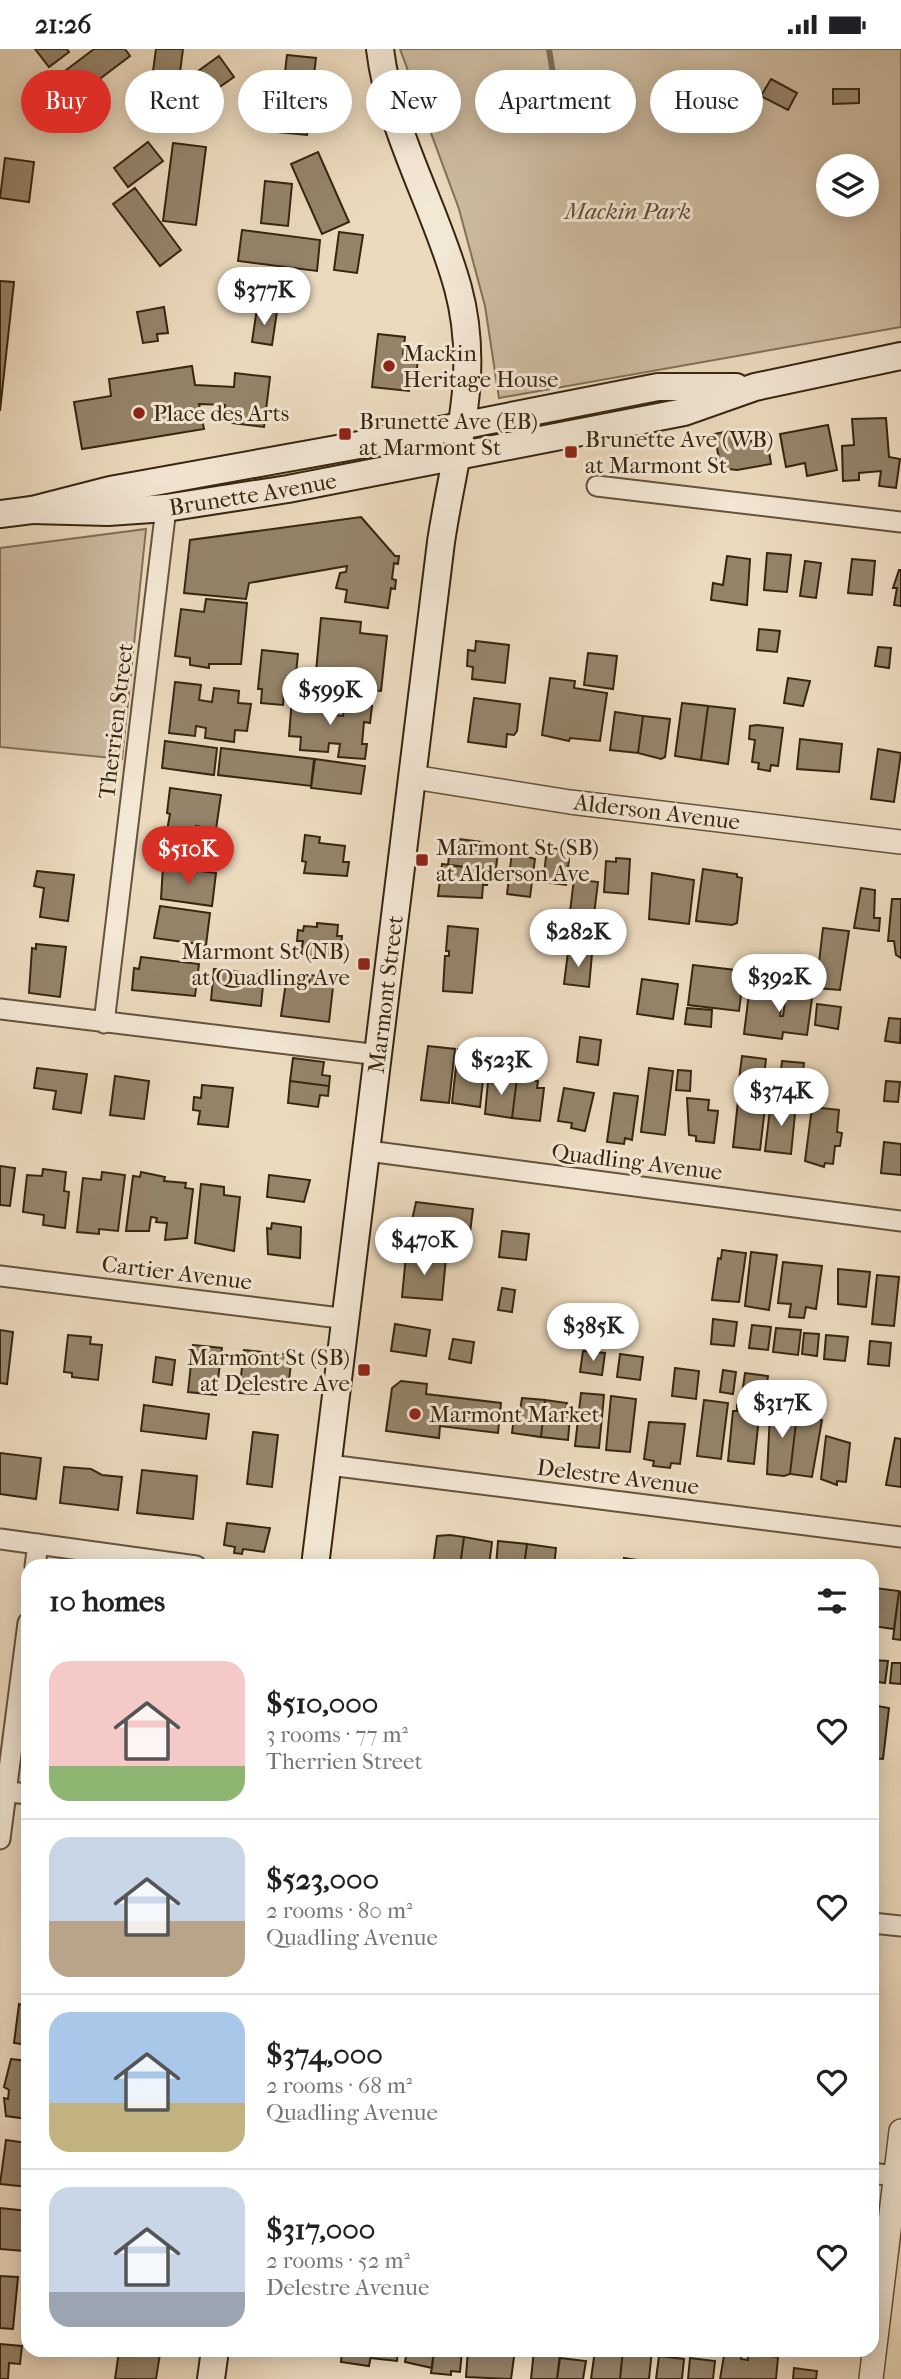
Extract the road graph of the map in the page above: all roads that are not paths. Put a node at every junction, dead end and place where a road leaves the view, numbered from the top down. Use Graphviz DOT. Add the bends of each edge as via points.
graph roads {
  1 [pos="380,49"];
  2 [pos="901,356"];
  3 [pos="755,387"];
  4 [pos="463,425"];
  5 [pos="455,459"];
  6 [pos="597,486"];
  7 [pos="166,508"];
  8 [pos="32,510"];
  9 [pos="0,514"];
  10 [pos="901,522"];
  11 [pos="413,777"];
  12 [pos="901,842"];
  13 [pos="0,1009"];
  14 [pos="104,1023"];
  15 [pos="379,1055"];
  16 [pos="368,1151"];
  17 [pos="901,1221"];
  18 [pos="0,1276"];
  19 [pos="348,1319"];
  20 [pos="329,1465"];
  21 [pos="901,1538"];
  22 [pos="0,1539"];
  23 [pos="38,1544"];
  24 [pos="36,1559"];
  25 [pos="146,1559"];
  26 [pos="316,1559"];
  27 [pos="21,1670"];
  28 [pos="3,1791"];
  29 [pos="21,1793"];
  30 [pos="0,1839"];
  31 [pos="879,1924"];
  32 [pos="901,1926"];
  33 [pos="901,2131"];
  34 [pos="879,2174"];
  35 [pos="898,2177"];
  36 [pos="879,2319"];
  37 [pos="214,2357"];
  38 [pos="874,2357"];
  39 [pos="211,2379"];
  40 [pos="871,2379"];
  1 -- 4 [label="main road, Marmont Street" via="393,110 458,289 469,363"];
  2 -- 3 [label="main road, Brunette Avenue"];
  3 -- 4 [label="main road, Brunette Avenue" via="658,387"];
  3 -- 5 [label="main road, Brunette Avenue" via="684,412"];
  4 -- 5 [label="main road, Marmont Street"];
  4 -- 8 [label="main road, Brunette Avenue" via="110,490"];
  5 -- 7 [label="main road, Brunette Avenue"];
  5 -- 11 [label="main road, Marmont Street"];
  6 -- 10 [label="street"];
  7 -- 8 [label="main road, Brunette Avenue"];
  7 -- 14 [label="street, Therrien Street"];
  8 -- 9 [label="main road, Brunette Avenue"];
  11 -- 12 [label="street, Alderson Avenue"];
  11 -- 15 [label="main road, Marmont Street"];
  13 -- 14 [label="street"];
  14 -- 15 [label="street"];
  15 -- 16 [label="main road, Marmont Street"];
  16 -- 17 [label="street, Quadling Avenue"];
  16 -- 19 [label="main road, Marmont Street"];
  18 -- 19 [label="street, Cartier Avenue"];
  19 -- 20 [label="main road, Marmont Street"];
  20 -- 21 [label="street, Delestre Avenue"];
  20 -- 26 [label="main road, Marmont Street"];
  22 -- 23 [label="street"];
  23 -- 24 [label="street"];
  23 -- 25 [label="street"];
  27 -- 28 [label="street"];
  28 -- 29 [label="street"];
  28 -- 30 [label="street"];
  31 -- 32 [label="street"];
  33 -- 35 [label="street"];
  34 -- 35 [label="street"];
  35 -- 36 [label="street"];
  37 -- 39 [label="main road"];
  38 -- 40 [label="street"];
}
